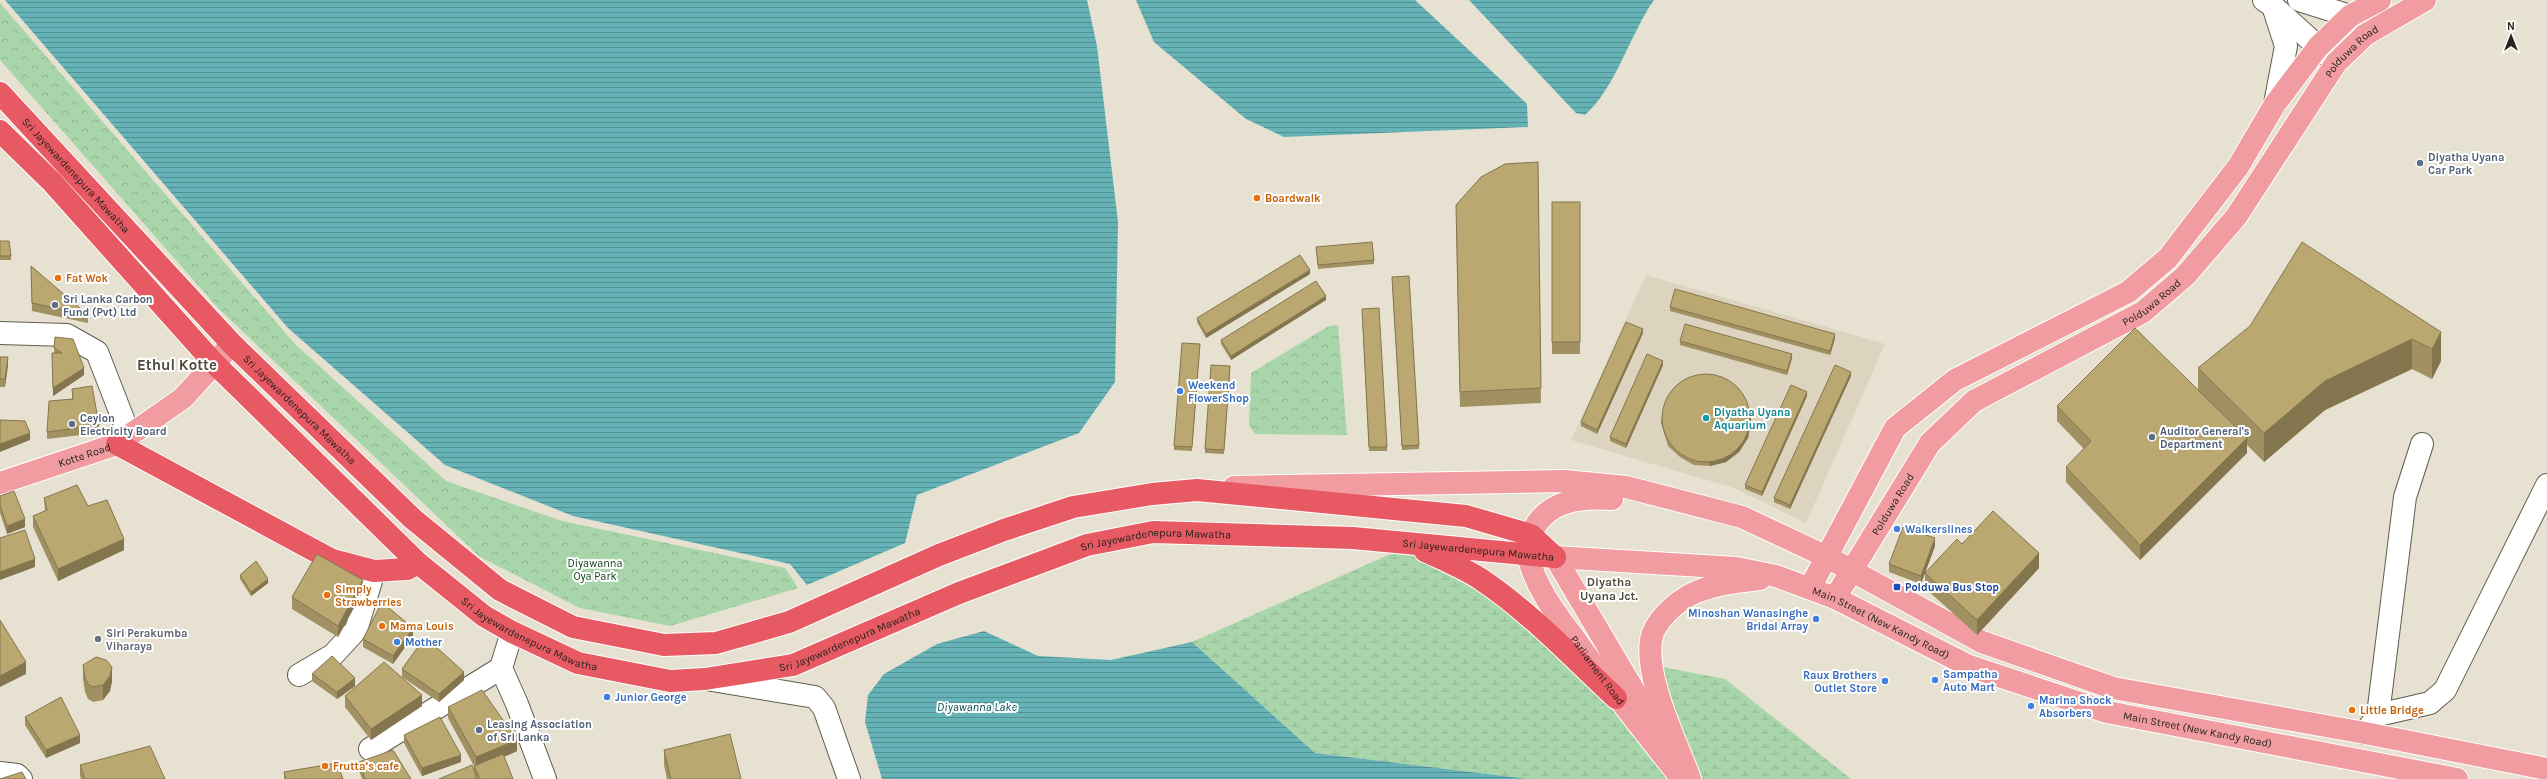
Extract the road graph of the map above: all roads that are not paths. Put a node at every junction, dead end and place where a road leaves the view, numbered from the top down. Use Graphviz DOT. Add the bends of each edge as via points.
graph roads {
  1 [pos="2299,0"];
  2 [pos="2380,0"];
  3 [pos="2424,0"];
  4 [pos="2269,3"];
  5 [pos="2350,16"];
  6 [pos="2318,47"];
  7 [pos="2336,63"];
  8 [pos="0,93"];
  9 [pos="2275,104"];
  10 [pos="0,130"];
  11 [pos="2238,167"];
  12 [pos="2260,180"];
  13 [pos="0,333"];
  14 [pos="232,344"];
  15 [pos="214,363"];
  16 [pos="123,441"];
  17 [pos="2422,444"];
  18 [pos="0,483"];
  19 [pos="2547,485"];
  20 [pos="1196,490"];
  21 [pos="1702,506"];
  22 [pos="1411,545"];
  23 [pos="1529,545"];
  24 [pos="1554,557"];
  25 [pos="1827,557"];
  26 [pos="418,563"];
  27 [pos="374,571"];
  28 [pos="1852,571"];
  29 [pos="1776,576"];
  30 [pos="1810,588"];
  31 [pos="1835,598"];
  32 [pos="512,632"];
  33 [pos="501,668"];
  34 [pos="299,675"];
  35 [pos="705,679"];
  36 [pos="1616,698"];
  37 [pos="2378,715"];
  38 [pos="2366,733"];
  39 [pos="370,749"];
  40 [pos="2547,769"];
  41 [pos="0,773"];
  42 [pos="21,779"];
  43 [pos="545,779"];
  44 [pos="849,779"];
  45 [pos="1682,779"];
  46 [pos="1686,779"];
  47 [pos="1690,779"];
  48 [pos="2457,779"];
  1 -- 5 [label="street"];
  2 -- 5 [label="main road, Polduwa Road"];
  3 -- 7 [label="main road, Polduwa Road" via="2366,35"];
  4 -- 6 [label="street"];
  4 -- 9 [label="street" via="2286,46"];
  5 -- 6 [label="main road, Polduwa Road"];
  6 -- 7 [label="street"];
  6 -- 9 [label="main road, Polduwa Road"];
  7 -- 12 [label="main road, Polduwa Road"];
  8 -- 14 [label="highway, Sri Jayewardenepura Mawatha"];
  9 -- 11 [label="main road, Polduwa Road"];
  10 -- 15 [label="highway, Sri Jayewardenepura Mawatha" via="52,182"];
  11 -- 12 [label="street"];
  11 -- 25 [label="main road, Polduwa Road" via="2168,258 2128,292 1954,380 1895,428"];
  12 -- 28 [label="main road, Polduwa Road" via="2236,217 2185,276 2143,312 1974,401 1954,418 1930,443"];
  13 -- 16 [label="street" via="67,335 97,352"];
  14 -- 15 [label="main road, Kotte Road"];
  14 -- 20 [label="highway, Sri Jayewardenepura Mawatha" via="413,519 500,590 573,627 664,645 716,643 789,622 939,555 1073,507 1152,494"];
  15 -- 16 [label="main road, Kotte Road" via="183,398"];
  15 -- 26 [label="highway, Sri Jayewardenepura Mawatha"];
  16 -- 18 [label="main road, Kotte Road"];
  16 -- 27 [label="highway" via="332,560"];
  17 -- 37 [label="street" via="2405,497"];
  19 -- 37 [label="street" via="2445,690 2430,703"];
  20 -- 21 [label="main road" via="1274,485 1564,481 1626,487"];
  20 -- 23 [label="highway, Sri Jayewardenepura Mawatha" via="1466,516"];
  21 -- 23 [label="main road" via="1588,498 1558,504 1537,521"];
  21 -- 25 [label="main road" via="1742,517"];
  22 -- 23 [label="highway, Sri Jayewardenepura Mawatha"];
  22 -- 35 [label="highway, Sri Jayewardenepura Mawatha" via="1353,538 1153,532 1087,545 959,593 793,665"];
  22 -- 36 [label="highway" via="1483,581 1519,609"];
  23 -- 24 [label="highway, Sri Jayewardenepura Mawatha"];
  23 -- 36 [label="main road, Parliament Road" via="1538,587"];
  24 -- 29 [label="main road, Main Street (New Kandy Road)" via="1736,568"];
  24 -- 46 [label="main road, Parliament Road"];
  25 -- 28 [label="main road"];
  25 -- 30 [label="main road, Polduwa Road"];
  26 -- 27 [label="highway" via="407,569"];
  26 -- 32 [label="highway, Sri Jayewardenepura Mawatha" via="484,616"];
  27 -- 34 [label="street" via="356,630 333,655"];
  28 -- 31 [label="main road, Polduwa Road"];
  28 -- 38 [label="main road" via="1982,642 2113,688"];
  29 -- 30 [label="main road, Main Street (New Kandy Road)"];
  29 -- 47 [label="main road" via="1736,582 1692,594 1664,614 1651,639 1651,665 1655,685"];
  30 -- 31 [label="main road, Main Street (New Kandy Road)"];
  31 -- 48 [label="main road, Main Street (New Kandy Road)" via="1969,666 2107,712"];
  32 -- 33 [label="street"];
  32 -- 35 [label="highway, Sri Jayewardenepura Mawatha" via="578,663 670,681"];
  33 -- 39 [label="street"];
  33 -- 43 [label="street" via="518,704"];
  35 -- 44 [label="street" via="815,697 824,708"];
  36 -- 45 [label="main road, Parliament Road"];
  37 -- 38 [label="street"];
  38 -- 40 [label="main road"];
  41 -- 42 [label="street" via="17,775"];
}
